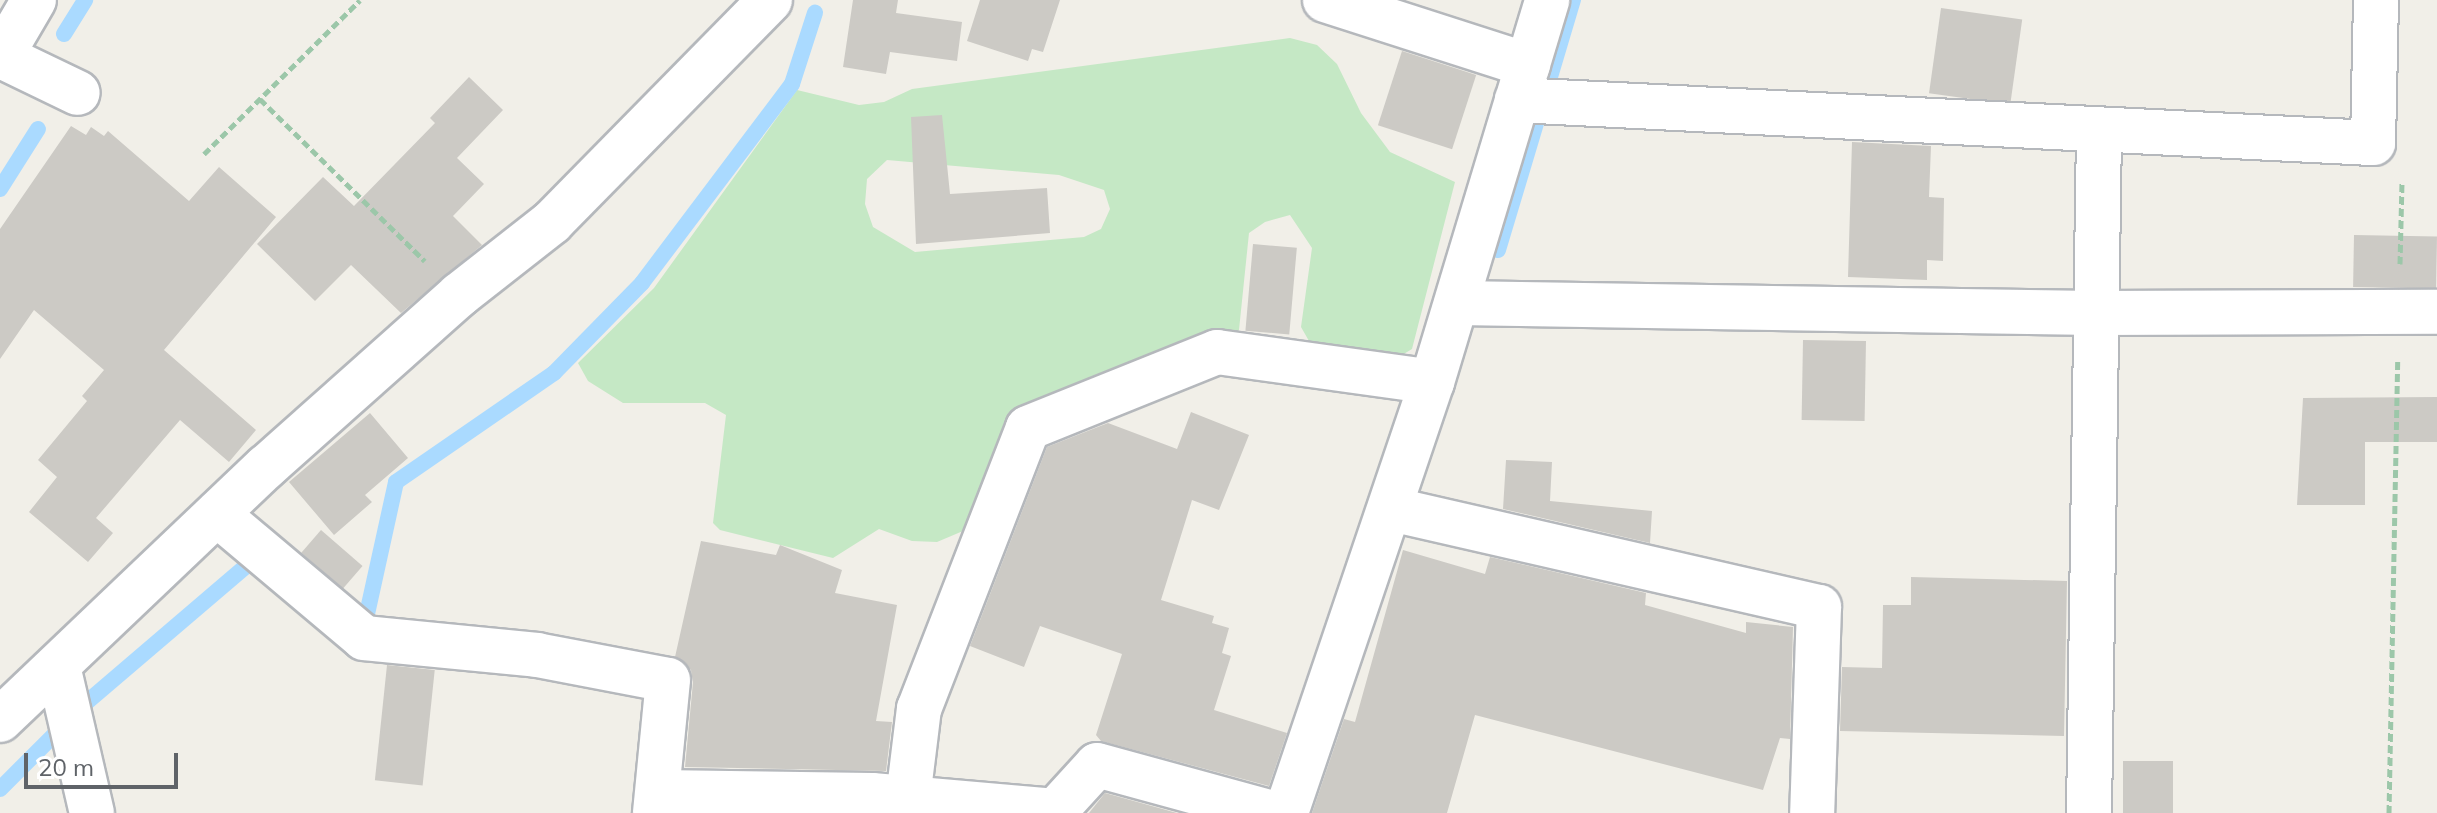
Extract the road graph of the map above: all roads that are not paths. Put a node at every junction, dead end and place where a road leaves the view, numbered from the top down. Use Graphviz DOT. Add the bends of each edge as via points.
graph roads {
  1 [pos="34,0"];
  2 [pos="770,0"];
  3 [pos="1325,0"];
  4 [pos="1547,0"];
  5 [pos="2376,0"];
  6 [pos="1,57"];
  7 [pos="1522,82"];
  8 [pos="78,93"];
  9 [pos="2099,130"];
  10 [pos="1457,303"];
  11 [pos="2418,312"];
  12 [pos="2096,313"];
  13 [pos="1432,382"];
  14 [pos="1391,509"];
  15 [pos="217,514"];
  16 [pos="58,666"];
  17 [pos="0,720"];
  18 [pos="908,798"];
  19 [pos="656,803"];
  20 [pos="92,813"];
  21 [pos="1272,813"];
  22 [pos="1286,813"];
  23 [pos="1812,813"];
  24 [pos="2089,813"];
  1 -- 6 [label="street"];
  2 -- 15 [label="street" via="552,222 459,295"];
  3 -- 7 [label="street"];
  4 -- 7 [label="street"];
  5 -- 9 [label="street" via="2373,143"];
  6 -- 8 [label="street"];
  7 -- 9 [label="street"];
  7 -- 10 [label="street"];
  9 -- 12 [label="street"];
  10 -- 12 [label="street"];
  10 -- 13 [label="street"];
  11 -- 12 [label="street"];
  12 -- 24 [label="street"];
  13 -- 14 [label="street"];
  13 -- 18 [label="street" via="1217,352 1028,428 919,709"];
  14 -- 22 [label="street"];
  14 -- 23 [label="street" via="1819,607"];
  15 -- 16 [label="street"];
  15 -- 19 [label="street" via="364,638 537,655 668,680"];
  16 -- 17 [label="street"];
  16 -- 20 [label="street"];
  18 -- 19 [label="street"];
  18 -- 21 [label="street" via="1055,811 1097,765"];
}
